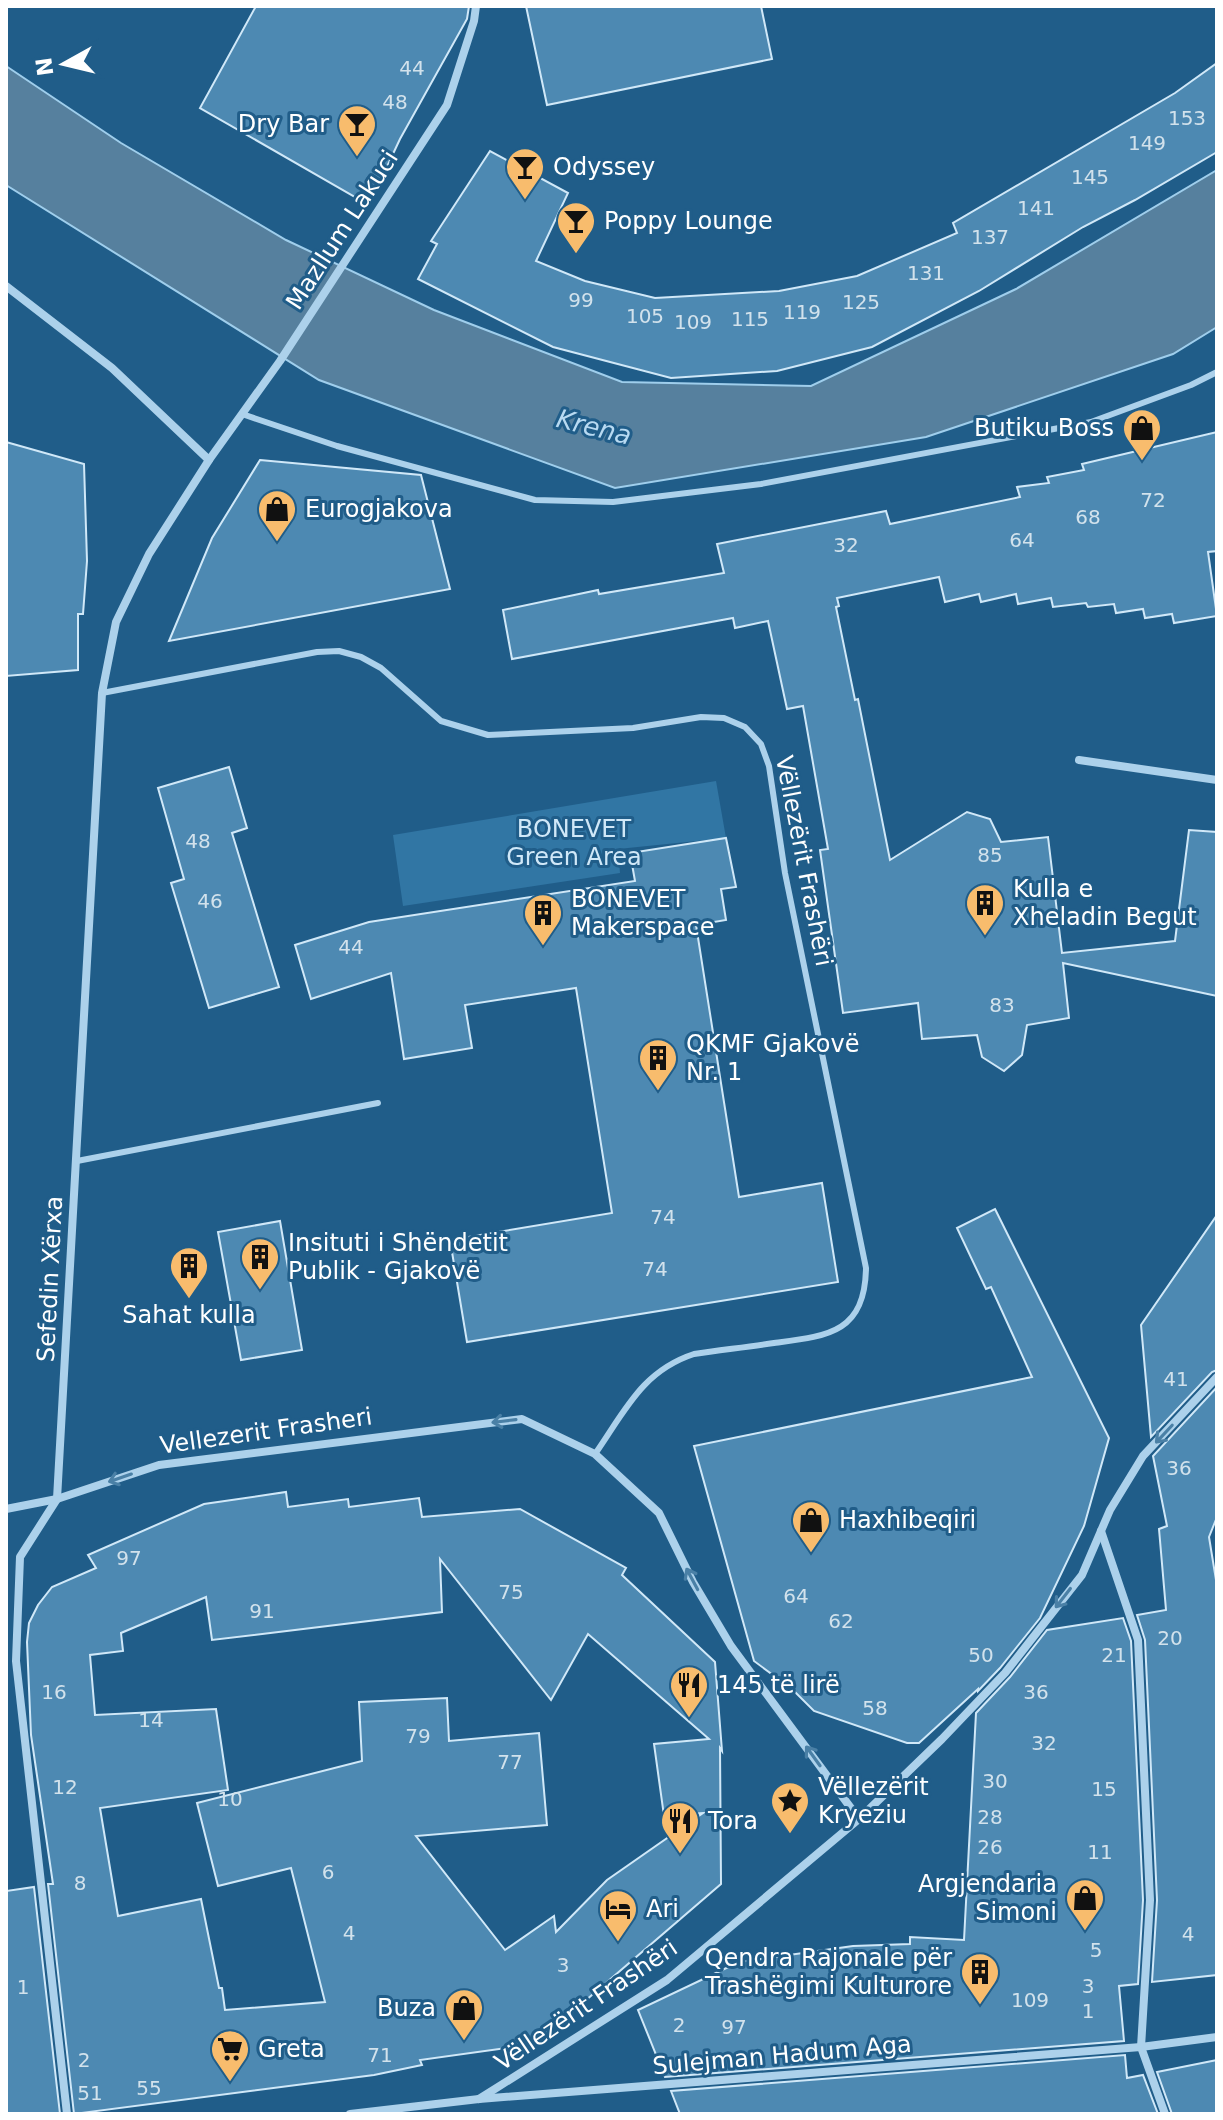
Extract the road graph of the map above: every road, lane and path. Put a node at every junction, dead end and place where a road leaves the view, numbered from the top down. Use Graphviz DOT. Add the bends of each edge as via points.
graph roads {
  1 [pos="476,6"];
  2 [pos="6,286"];
  3 [pos="1217,372"];
  4 [pos="242,414"];
  5 [pos="209,460"];
  6 [pos="102,693"];
  7 [pos="1079,760"];
  8 [pos="1217,780"];
  9 [pos="378,1103"];
  10 [pos="77,1161"];
  11 [pos="1217,1377"];
  12 [pos="595,1454"];
  13 [pos="57,1499"];
  14 [pos="6,1509"];
  15 [pos="1101,1530"];
  16 [pos="859,1819"];
  17 [pos="1217,2037"];
  18 [pos="1141,2047"];
  19 [pos="479,2099"];
  20 [pos="67,2114"];
  21 [pos="350,2114"];
  22 [pos="1165,2114"];
  1 -- 4 [label="street, Mazllum Lakuci" via="447,105"];
  2 -- 5 [label="street" via="112,368"];
  3 -- 4 [label="lane" via="1091,422 761,484 613,502 535,500"];
  4 -- 5 [label="street, Mazllum Lakuci"];
  5 -- 6 [label="street, Sefedin Xërxa" via="149,554 116,622"];
  6 -- 10 [label="street, Sefedin Xërxa"];
  6 -- 12 [label="lane, Vëllezërit Frashëri" via="339,651 381,668 441,721 488,735 633,728 701,717 724,718 745,727 761,744 866,1268 866,1291 842,1327 822,1336 694,1354 660,1369 645,1382"];
  7 -- 8 [label="street"];
  9 -- 10 [label="lane"];
  10 -- 13 [label="street, Sefedin Xërxa"];
  11 -- 15 [label="street, Vëllezërit Frashëri, one-way" via="1143,1456"];
  12 -- 13 [label="street, Vellezerit Frasheri, one-way" via="522,1419 159,1465"];
  16 -- 12 [label="street, one-way" via="731,1646 659,1513"];
  13 -- 14 [label="street, Vellezerit Frasheri"];
  13 -- 20 [label="street, Sefedin Xërxa" via="20,1557 16,1661"];
  15 -- 16 [label="street, Vëllezërit Frashëri, one-way" via="1082,1575 1005,1673"];
  15 -- 18 [label="street" via="1138,1640 1150,1900"];
  16 -- 19 [label="street, Vëllezërit Frashëri" via="667,1980"];
  17 -- 18 [label="street, Sulejman Hadum Aga"];
  18 -- 19 [label="street, Sulejman Hadum Aga"];
  18 -- 22 [label="street"];
  19 -- 21 [label="street, Sulejman Hadum Aga"];
}
